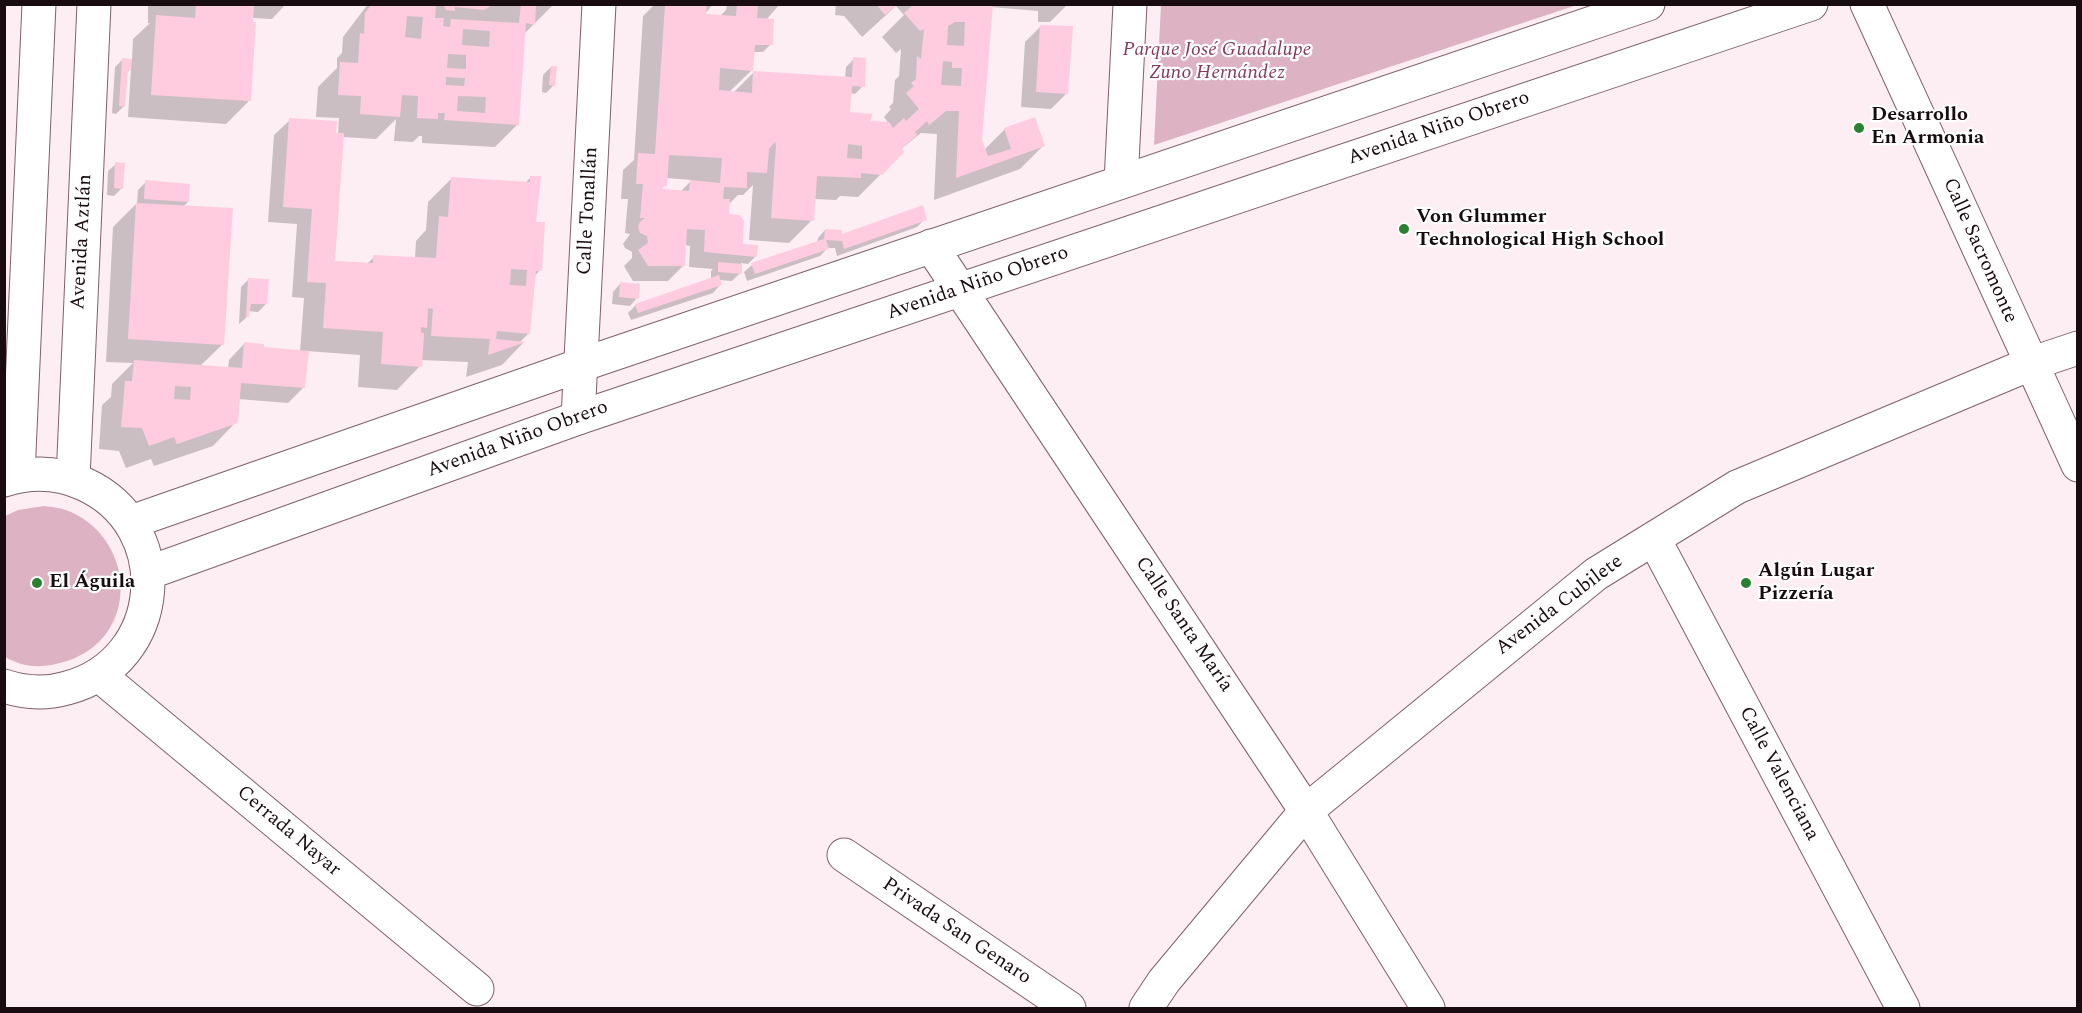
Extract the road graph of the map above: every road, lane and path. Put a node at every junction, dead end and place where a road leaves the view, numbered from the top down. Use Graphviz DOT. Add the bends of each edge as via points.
graph roads {
  1 [pos="39,4"];
  2 [pos="94,4"];
  3 [pos="599,4"];
  4 [pos="1130,4"];
  5 [pos="1648,4"];
  6 [pos="1811,4"];
  7 [pos="1867,4"];
  8 [pos="1121,182"];
  9 [pos="931,246"];
  10 [pos="960,290"];
  11 [pos="2078,348"];
  12 [pos="2030,364"];
  13 [pos="581,365"];
  14 [pos="578,418"];
  15 [pos="2078,465"];
  16 [pos="11,478"];
  17 [pos="73,479"];
  18 [pos="131,522"];
  19 [pos="1654,539"];
  20 [pos="148,573"];
  21 [pos="99,675"];
  22 [pos="4,686"];
  23 [pos="1306,811"];
  24 [pos="844,855"];
  25 [pos="477,989"];
  26 [pos="1069,1008"];
  27 [pos="1146,1008"];
  28 [pos="1428,1008"];
  29 [pos="1903,1008"];
  1 -- 16 [label="street"];
  2 -- 17 [label="street, Avenida Aztlán"];
  3 -- 13 [label="street, Calle Tonallán"];
  4 -- 8 [label="street"];
  5 -- 8 [label="street"];
  6 -- 10 [label="street, Avenida Niño Obrero"];
  7 -- 12 [label="street, Calle Sacromonte"];
  8 -- 9 [label="street"];
  9 -- 10 [label="street, Calle Santa María"];
  9 -- 13 [label="street"];
  10 -- 14 [label="street, Avenida Niño Obrero"];
  10 -- 23 [label="street, Calle Santa María"];
  11 -- 12 [label="street, Avenida Cubilete"];
  12 -- 15 [label="street, Calle Sacromonte"];
  12 -- 19 [label="street, Avenida Cubilete" via="1737,487"];
  13 -- 14 [label="street, Calle Tonallán"];
  13 -- 18 [label="street"];
  14 -- 20 [label="street, Avenida Niño Obrero"];
  16 -- 17 [label="street" via="37,473"];
  17 -- 18 [label="street" via="95,489"];
  18 -- 20 [label="street"];
  19 -- 23 [label="street, Avenida Cubilete" via="1596,574"];
  19 -- 29 [label="street, Calle Valenciana"];
  20 -- 21 [label="street" via="148,596 132,641"];
  21 -- 22 [label="street" via="54,692"];
  21 -- 25 [label="street, Cerrada Nayar"];
  23 -- 27 [label="street, Avenida Cubilete" via="1164,981"];
  23 -- 28 [label="street, Calle Santa María"];
  24 -- 26 [label="street, Privada San Genaro"];
}
